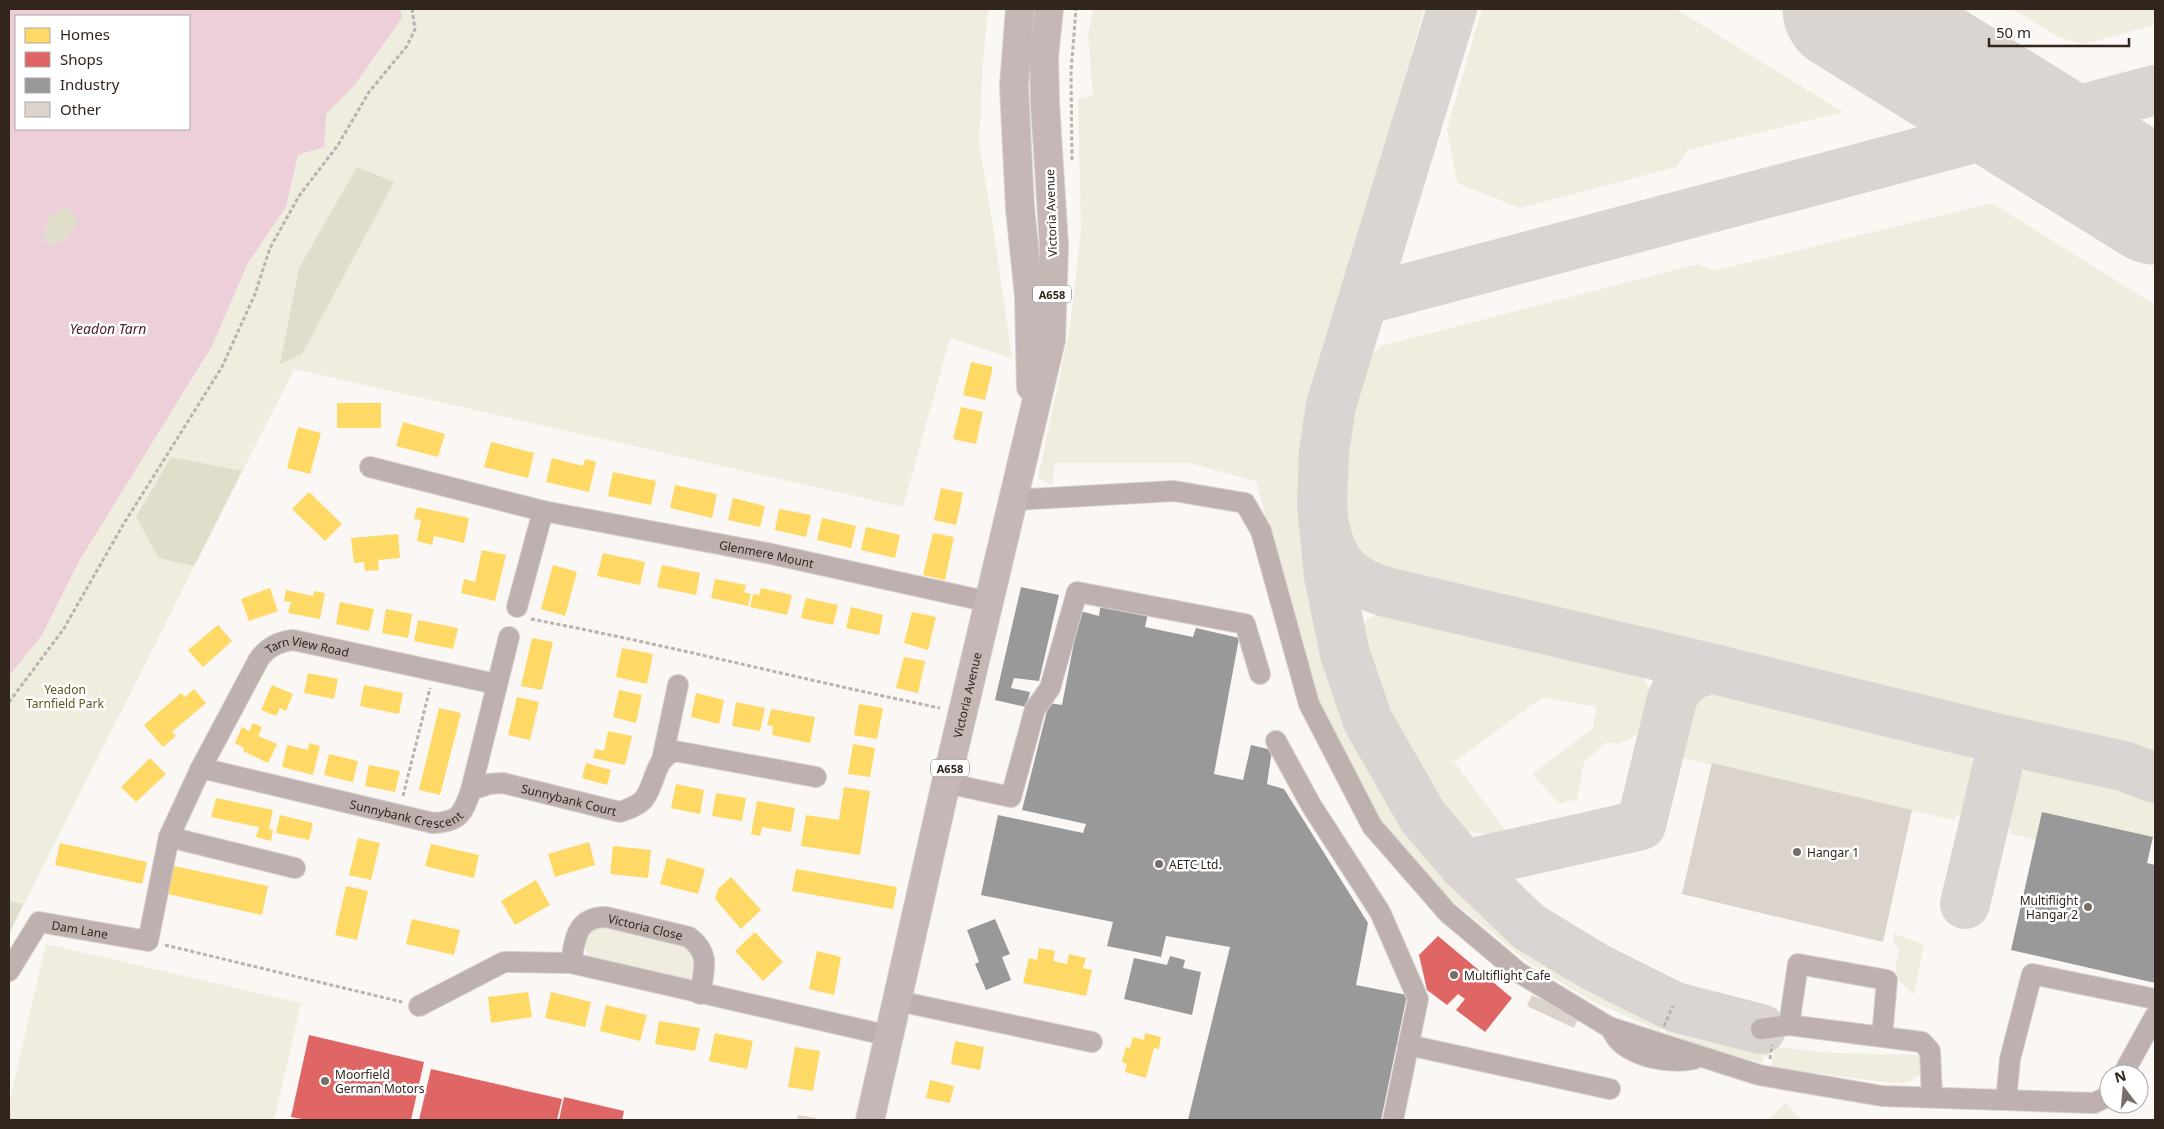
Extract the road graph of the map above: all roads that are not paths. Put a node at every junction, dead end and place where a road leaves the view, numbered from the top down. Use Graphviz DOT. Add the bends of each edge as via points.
graph roads {
  1 [pos="1020,9"];
  2 [pos="1049,9"];
  3 [pos="1033,416"];
  4 [pos="370,468"];
  5 [pos="1014,500"];
  6 [pos="542,511"];
  7 [pos="989,602"];
  8 [pos="521,612"];
  9 [pos="509,637"];
  10 [pos="1260,674"];
  11 [pos="496,684"];
  12 [pos="678,685"];
  13 [pos="1276,741"];
  14 [pos="662,760"];
  15 [pos="201,768"];
  16 [pos="816,777"];
  17 [pos="946,783"];
  18 [pos="470,790"];
  19 [pos="170,837"];
  20 [pos="295,868"];
  21 [pos="148,941"];
  22 [pos="571,963"];
  23 [pos="9,971"];
  24 [pos="700,994"];
  25 [pos="2155,999"];
  26 [pos="898,1000"];
  27 [pos="419,1006"];
  28 [pos="2155,1016"];
  29 [pos="890,1036"];
  30 [pos="1882,1037"];
  31 [pos="1092,1042"];
  32 [pos="1408,1045"];
  33 [pos="2129,1064"];
  34 [pos="1610,1089"];
  35 [pos="1932,1097"];
  36 [pos="2006,1100"];
  37 [pos="2099,1101"];
  38 [pos="870,1120"];
  39 [pos="1393,1120"];
  1 -- 3 [label="highway, Victoria Avenue / A658" via="1014,86 1020,208 1029,296"];
  2 -- 3 [label="highway, Victoria Avenue / A658" via="1044,56 1054,246 1051,340"];
  3 -- 5 [label="highway, Victoria Avenue / A658"];
  4 -- 6 [label="street, Glenmere Mount"];
  5 -- 7 [label="highway, Victoria Avenue / A658"];
  5 -- 35 [label="street" via="1174,491 1245,503 1261,531 1309,704 1372,826 1447,912 1518,972 1609,1027 1764,1076 1882,1096"];
  6 -- 7 [label="street, Glenmere Mount" via="766,553"];
  6 -- 8 [label="street"];
  7 -- 17 [label="highway, Victoria Avenue / A658"];
  9 -- 11 [label="street, Sunnybank Crescent"];
  10 -- 17 [label="street" via="1245,624 1077,592 1050,688 1035,709 1011,797"];
  11 -- 15 [label="street, Tarn View Road" via="293,640 282,642 265,651 259,659"];
  11 -- 18 [label="street, Sunnybank Crescent"];
  12 -- 14 [label="street, Sunnybank Court"];
  13 -- 32 [label="street" via="1311,805 1380,912 1418,999"];
  14 -- 16 [label="street" via="675,752"];
  14 -- 18 [label="street, Sunnybank Court" via="644,799 633,808 620,812 503,783"];
  15 -- 18 [label="street, Sunnybank Crescent" via="432,823 456,818 462,812"];
  15 -- 19 [label="street, Tarn View Road"];
  17 -- 26 [label="highway, Victoria Avenue / A658"];
  19 -- 20 [label="street"];
  19 -- 21 [label="street, Tarn View Road"];
  21 -- 23 [label="street, Dam Lane" via="39,922"];
  22 -- 24 [label="street"];
  22 -- 24 [label="street, Victoria Close" via="580,928 588,920 606,916 689,937 699,945 705,966"];
  22 -- 27 [label="street" via="504,962"];
  24 -- 29 [label="street"];
  25 -- 36 [label="street" via="2032,974 2010,1059"];
  26 -- 29 [label="highway, Victoria Avenue / A658"];
  26 -- 31 [label="street"];
  28 -- 33 [label="street"];
  29 -- 38 [label="highway, Victoria Avenue / A658"];
  30 -- 30 [label="street" via="1775,1027 1798,964 1887,980"];
  30 -- 35 [label="street" via="1922,1042 1930,1051"];
  32 -- 34 [label="street"];
  32 -- 39 [label="street"];
  35 -- 36 [label="street"];
  36 -- 37 [label="street"];
}
